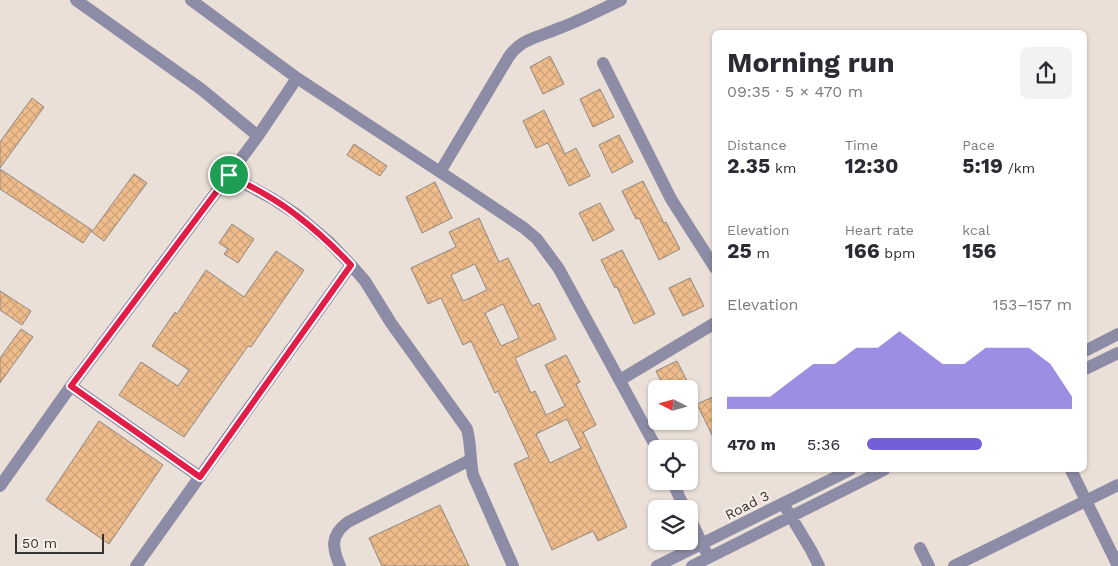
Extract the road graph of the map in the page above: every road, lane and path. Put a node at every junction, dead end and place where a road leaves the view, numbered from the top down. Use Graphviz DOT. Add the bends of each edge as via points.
graph roads {
  1 [pos="76,0"];
  2 [pos="191,0"];
  3 [pos="621,0"];
  4 [pos="603,63"];
  5 [pos="297,78"];
  6 [pos="258,136"];
  7 [pos="440,172"];
  8 [pos="229,175"];
  9 [pos="712,263"];
  10 [pos="351,265"];
  11 [pos="712,325"];
  12 [pos="1118,334"];
  13 [pos="1087,350"];
  14 [pos="1118,353"];
  15 [pos="1087,368"];
  16 [pos="620,380"];
  17 [pos="71,386"];
  18 [pos="652,440"];
  19 [pos="470,460"];
  20 [pos="843,472"];
  21 [pos="880,472"];
  22 [pos="1072,472"];
  23 [pos="200,477"];
  24 [pos="1118,485"];
  25 [pos="0,486"];
  26 [pos="1085,501"];
  27 [pos="783,504"];
  28 [pos="790,517"];
  29 [pos="698,535"];
  30 [pos="702,544"];
  31 [pos="920,548"];
  32 [pos="708,558"];
  33 [pos="136,566"];
  34 [pos="340,566"];
  35 [pos="513,566"];
  36 [pos="657,566"];
  37 [pos="692,566"];
  38 [pos="819,566"];
  39 [pos="929,566"];
  40 [pos="954,566"];
  41 [pos="1118,566"];
  1 -- 6 [label="street" via="202,89"];
  2 -- 5 [label="street"];
  3 -- 7 [label="street" via="518,45"];
  4 -- 9 [label="street" via="672,199"];
  5 -- 6 [label="street"];
  5 -- 7 [label="street"];
  6 -- 8 [label="street"];
  7 -- 16 [label="street" via="537,239 559,268"];
  8 -- 10 [label="street" via="296,214"];
  8 -- 17 [label="street"];
  10 -- 19 [label="street" via="467,429"];
  10 -- 23 [label="street"];
  11 -- 16 [label="street"];
  12 -- 13 [label="street"];
  14 -- 15 [label="street"];
  16 -- 18 [label="street"];
  17 -- 23 [label="street"];
  17 -- 25 [label="street"];
  19 -- 34 [label="street" via="339,529 334,539"];
  19 -- 35 [label="street" via="478,488"];
  20 -- 27 [label="street, Road 3"];
  21 -- 28 [label="street"];
  22 -- 26 [label="street"];
  23 -- 33 [label="street"];
  24 -- 26 [label="street"];
  26 -- 40 [label="street"];
  26 -- 41 [label="street"];
  27 -- 28 [label="street"];
  27 -- 30 [label="street, Road 3"];
  28 -- 32 [label="street"];
  28 -- 38 [label="street"];
  29 -- 30 [label="street"];
  30 -- 32 [label="street"];
  30 -- 36 [label="street, Road 3"];
  31 -- 39 [label="street"];
  32 -- 37 [label="street"];
}
